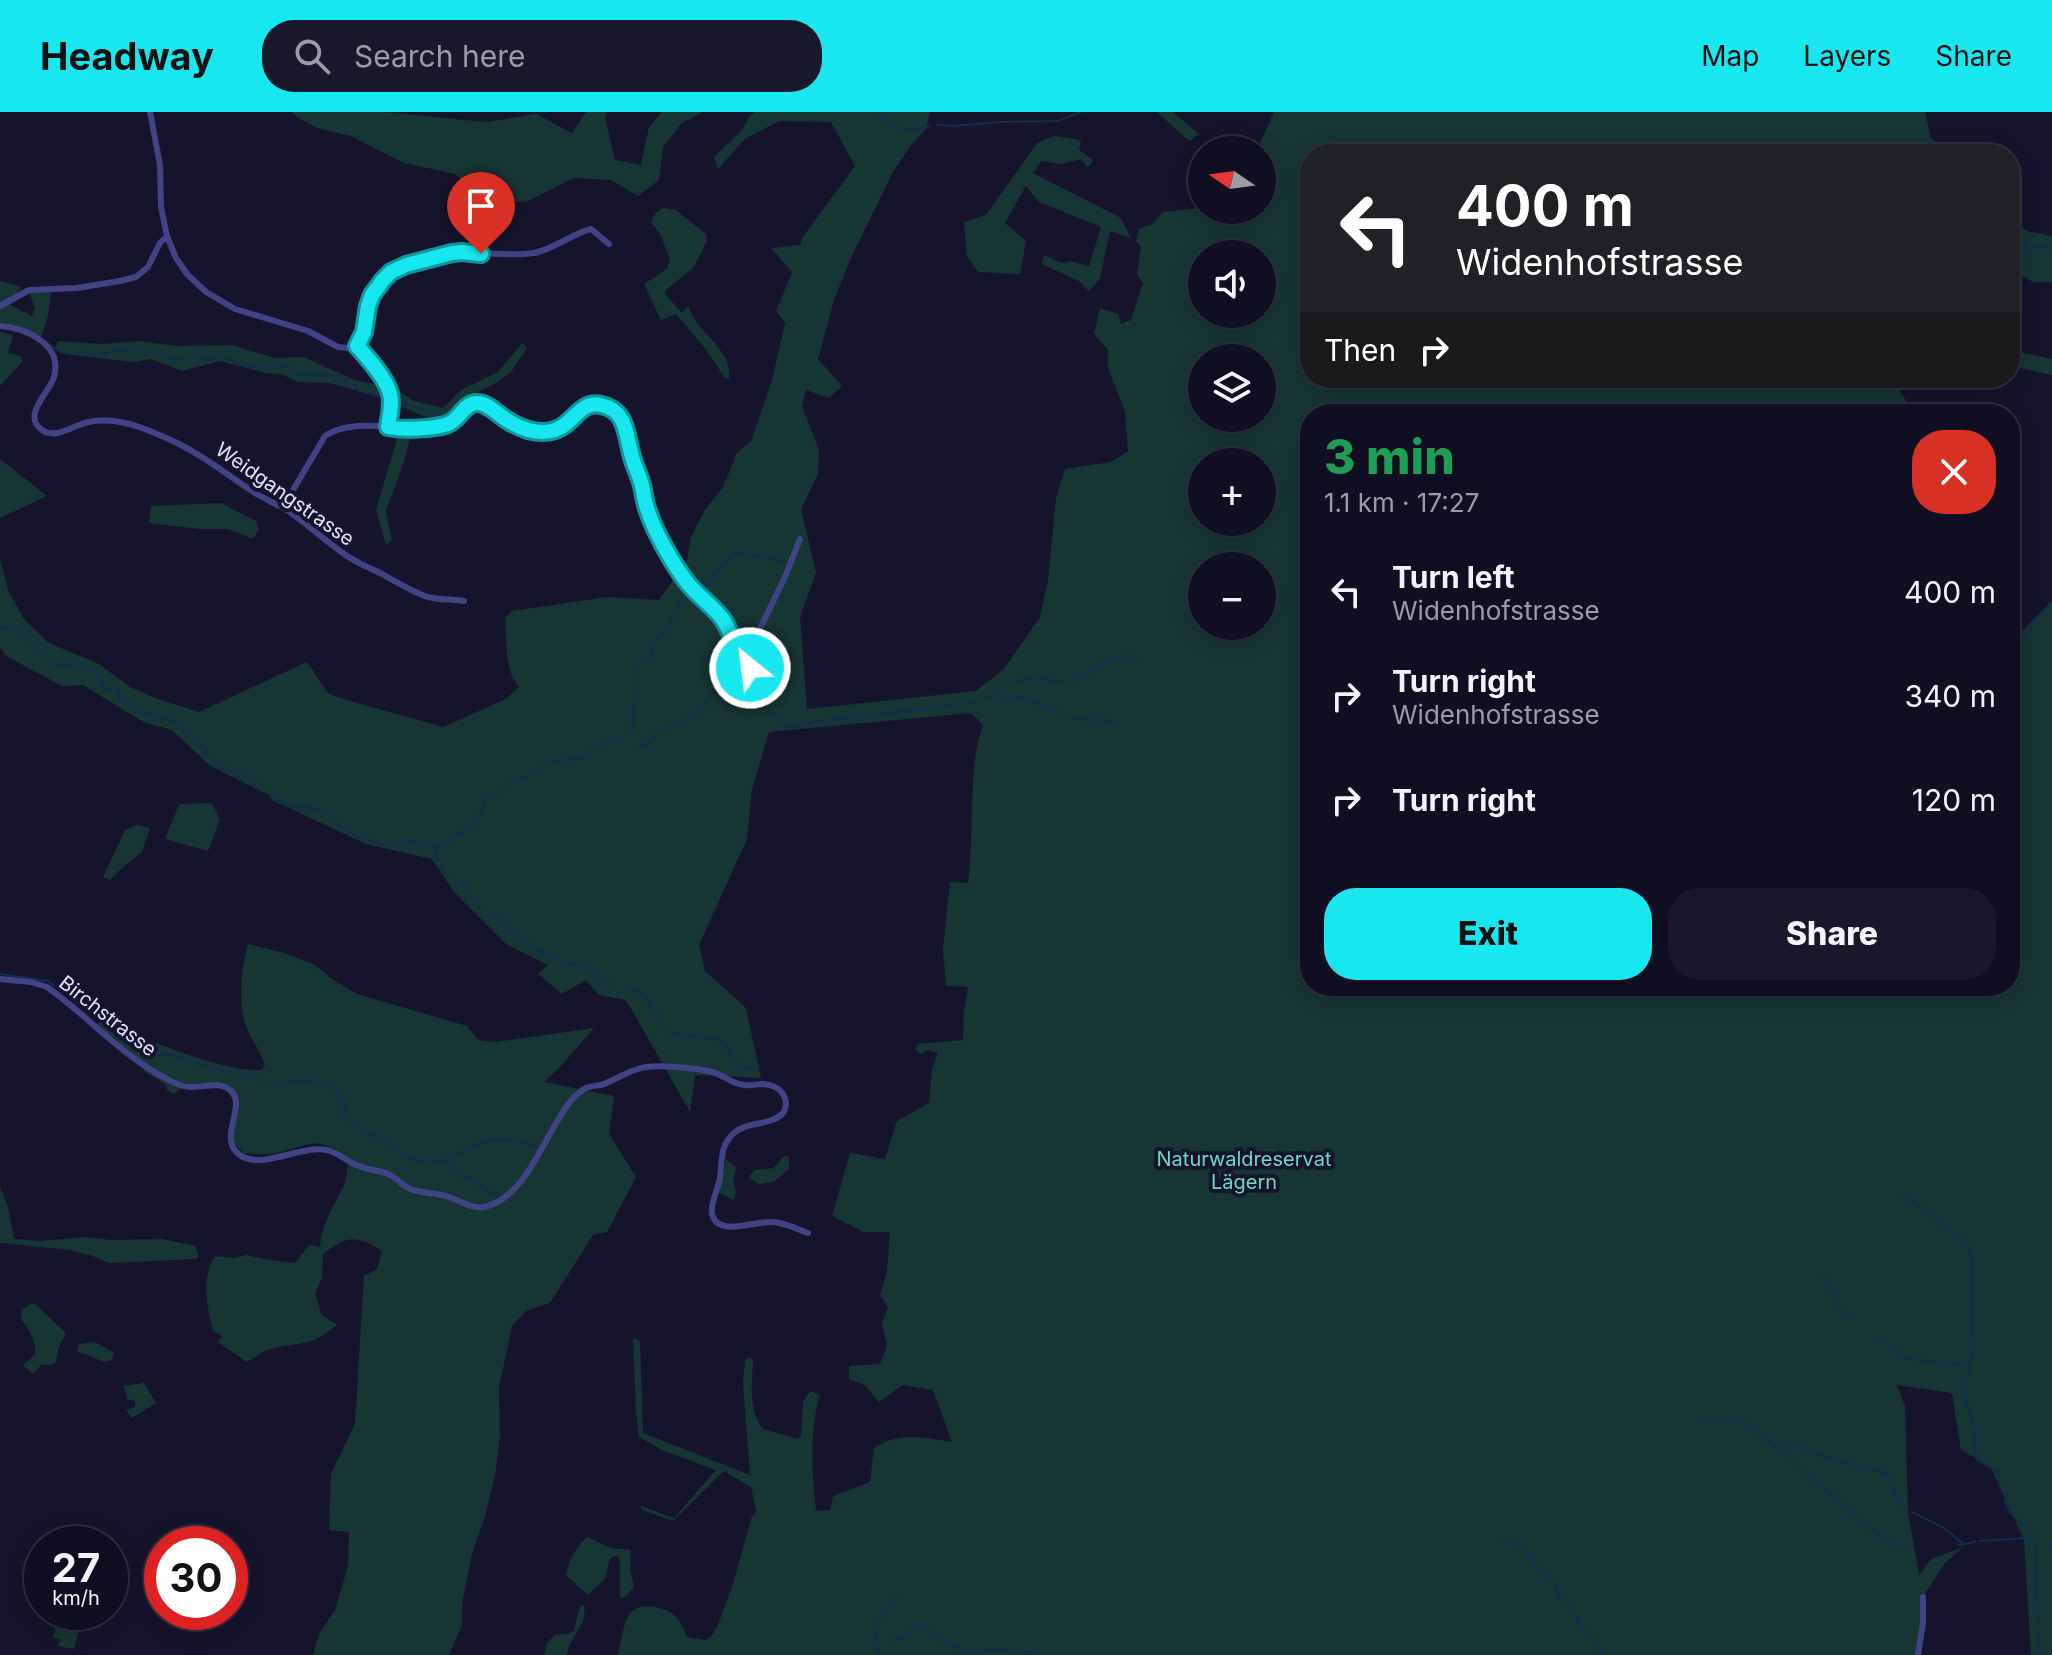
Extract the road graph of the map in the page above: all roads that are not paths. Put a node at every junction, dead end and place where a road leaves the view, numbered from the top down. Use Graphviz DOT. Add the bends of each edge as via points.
graph roads {
  1 [pos="150,112"];
  2 [pos="167,236"];
  3 [pos="609,244"];
  4 [pos="0,306"];
  5 [pos="0,326"];
  6 [pos="357,346"];
  7 [pos="388,427"];
  8 [pos="283,507"];
  9 [pos="800,539"];
  10 [pos="464,601"];
  11 [pos="0,979"];
  12 [pos="808,1233"];
  13 [pos="1923,1597"];
  14 [pos="1918,1655"];
  1 -- 2 [label="street"];
  2 -- 4 [label="street" via="136,277 29,290"];
  2 -- 6 [label="street" via="187,274 217,300 308,331 338,347"];
  3 -- 6 [label="street" via="591,229 538,252 455,252 403,266 385,277 372,295"];
  5 -- 8 [label="street, Weidgangstrasse" via="30,333 52,354 55,374 35,413 42,430 56,433 96,421 138,426 201,455"];
  6 -- 7 [label="street" via="389,391"];
  7 -- 8 [label="street" via="354,426 327,434"];
  7 -- 9 [label="street" via="445,425 477,403 517,426 544,432 561,428 588,405 612,410 626,425 654,527 683,577 724,622 750,668 755,664 754,641"];
  8 -- 10 [label="street, Weidgangstrasse" via="358,563 428,597"];
  11 -- 12 [label="street, Birchstrasse" via="47,987 140,1063 183,1087 229,1089 236,1101 231,1139 245,1158 326,1150 411,1189 476,1207 497,1201 519,1182 567,1106 587,1087 656,1066 709,1071 735,1083 778,1088 786,1101 784,1112 742,1128 725,1144 712,1215 725,1227 773,1222"];
  13 -- 14 [label="street"];
}
